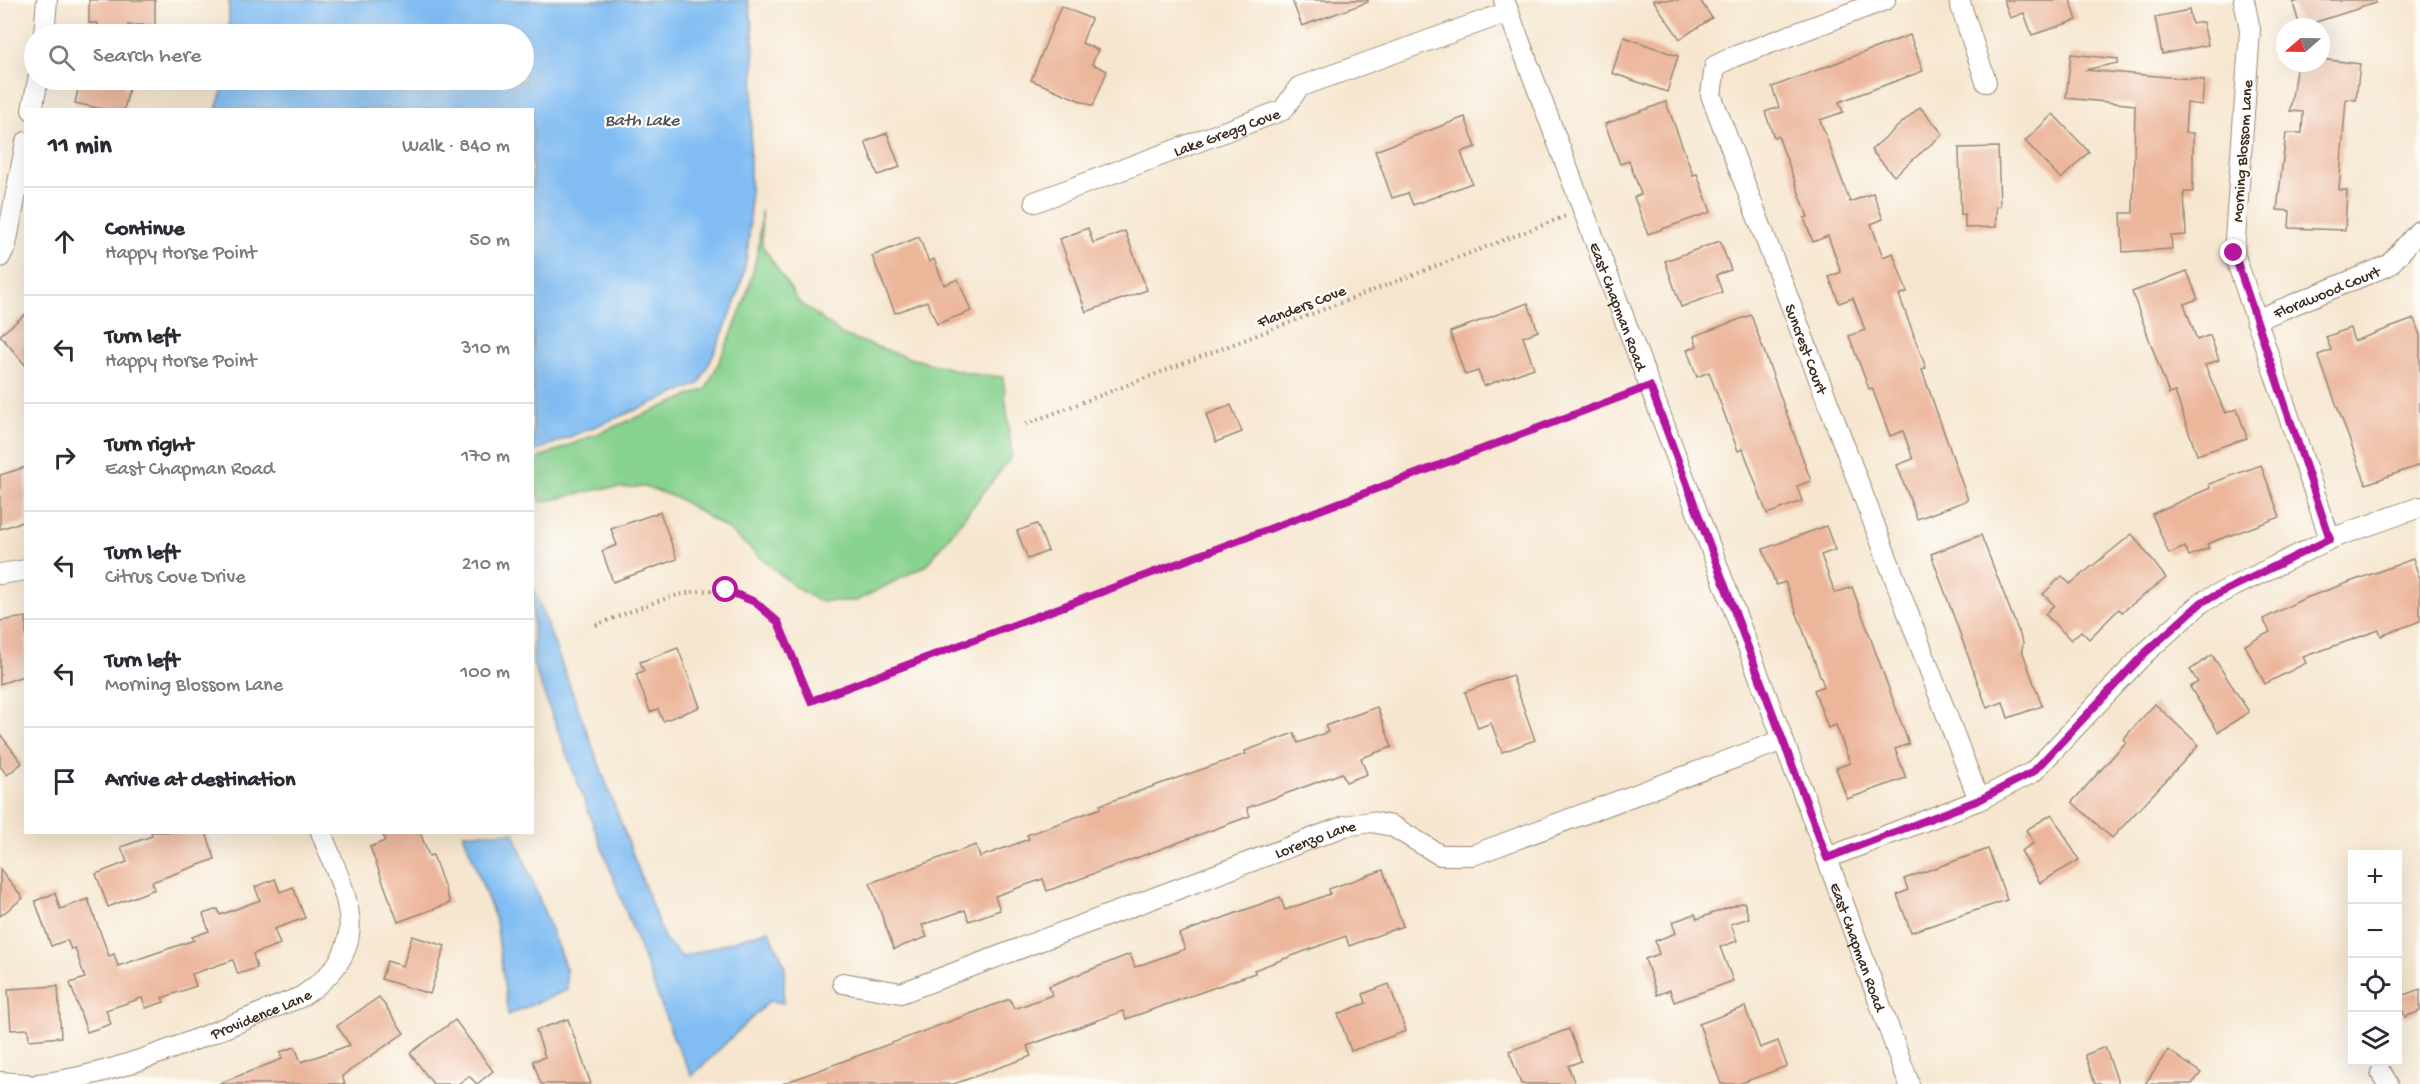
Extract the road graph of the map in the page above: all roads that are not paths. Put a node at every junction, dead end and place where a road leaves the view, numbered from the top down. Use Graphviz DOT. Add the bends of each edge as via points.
graph roads {
  1 [pos="47,0"];
  2 [pos="1886,0"];
  3 [pos="1959,0"];
  4 [pos="2244,0"];
  5 [pos="1506,6"];
  6 [pos="46,24"];
  7 [pos="1986,82"];
  8 [pos="36,90"];
  9 [pos="32,108"];
  10 [pos="24,152"];
  11 [pos="1035,202"];
  12 [pos="2419,231"];
  13 [pos="0,257"];
  14 [pos="2256,320"];
  15 [pos="2420,507"];
  16 [pos="2330,539"];
  17 [pos="24,570"];
  18 [pos="0,574"];
  19 [pos="1783,740"];
  20 [pos="1979,800"];
  21 [pos="322,834"];
  22 [pos="1827,858"];
  23 [pos="843,983"];
  24 [pos="111,1077"];
  25 [pos="0,1082"];
  26 [pos="26,1084"];
  27 [pos="38,1084"];
  28 [pos="1909,1084"];
  1 -- 6 [label="street"];
  2 -- 20 [label="street, Suncrest Court" via="1715,66 1712,95"];
  3 -- 7 [label="street"];
  4 -- 14 [label="street, Morning Blossom Lane" via="2250,30 2234,253"];
  5 -- 11 [label="street, Lake Gregg Cove" via="1299,87 1283,110"];
  5 -- 19 [label="street, East Chapman Road"];
  8 -- 9 [label="street"];
  10 -- 13 [label="street"];
  12 -- 14 [label="street, Florawood Court" via="2388,265"];
  14 -- 16 [label="street, Morning Blossom Lane"];
  15 -- 16 [label="street"];
  16 -- 20 [label="street" via="2202,602 2145,653 2033,772"];
  17 -- 18 [label="street"];
  19 -- 22 [label="street, East Chapman Road"];
  19 -- 23 [label="street, Lorenzo Lane" via="1473,855 1440,855 1392,826 1371,822 1345,826 901,993"];
  20 -- 22 [label="street"];
  21 -- 24 [label="street, Providence Lane" via="351,916 344,954 326,981 301,997"];
  22 -- 28 [label="street, East Chapman Road"];
  24 -- 27 [label="street, Providence Lane"];
  25 -- 26 [label="street"];
}
